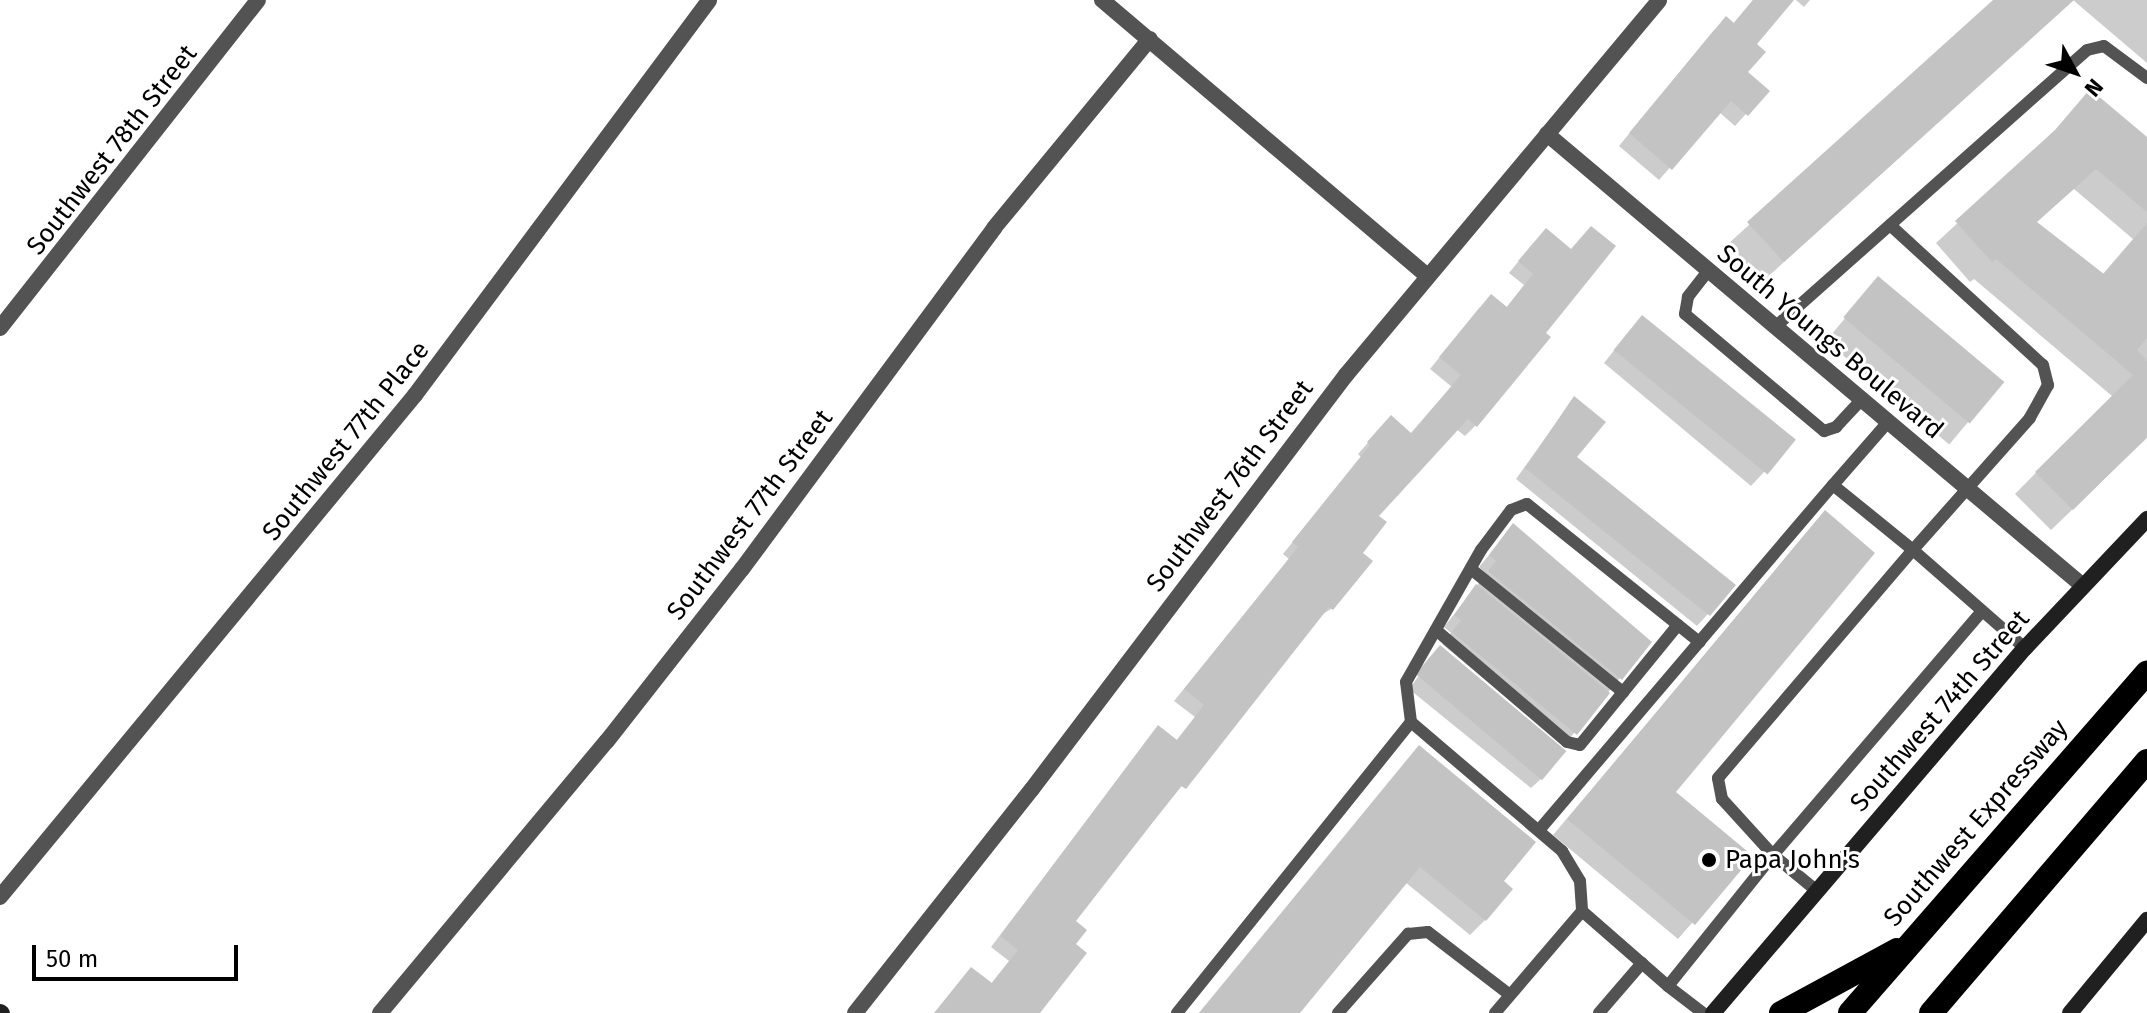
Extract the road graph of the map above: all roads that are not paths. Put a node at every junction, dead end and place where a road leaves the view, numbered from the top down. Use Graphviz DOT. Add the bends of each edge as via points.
graph roads {
  1 [pos="258,0"];
  2 [pos="709,0"];
  3 [pos="1102,0"];
  4 [pos="1659,0"];
  5 [pos="1150,39"];
  6 [pos="2147,78"];
  7 [pos="1547,134"];
  8 [pos="1890,225"];
  9 [pos="1708,271"];
  10 [pos="1427,276"];
  11 [pos="1775,327"];
  12 [pos="0,328"];
  13 [pos="1861,400"];
  14 [pos="1888,422"];
  15 [pos="1833,485"];
  16 [pos="1964,487"];
  17 [pos="2147,519"];
  18 [pos="1913,550"];
  19 [pos="1471,569"];
  20 [pos="2083,586"];
  21 [pos="1982,611"];
  22 [pos="1678,625"];
  23 [pos="1436,630"];
  24 [pos="1699,642"];
  25 [pos="2025,648"];
  26 [pos="2147,672"];
  27 [pos="1623,692"];
  28 [pos="1411,722"];
  29 [pos="2147,761"];
  30 [pos="1540,829"];
  31 [pos="1773,855"];
  32 [pos="1817,891"];
  33 [pos="0,897"];
  34 [pos="1582,911"];
  35 [pos="2147,920"];
  36 [pos="1909,943"];
  37 [pos="1642,963"];
  38 [pos="1668,986"];
  39 [pos="1510,995"];
  40 [pos="380,1013"];
  41 [pos="855,1013"];
  42 [pos="1177,1013"];
  43 [pos="1338,1013"];
  44 [pos="1495,1013"];
  45 [pos="1599,1013"];
  46 [pos="1703,1013"];
  47 [pos="1713,1013"];
  48 [pos="1781,1013"];
  49 [pos="1850,1013"];
  50 [pos="1931,1013"];
  51 [pos="2070,1013"];
  1 -- 12 [label="street, Southwest 78th Street"];
  2 -- 33 [label="street, Southwest 77th Place" via="415,395"];
  3 -- 5 [label="street"];
  4 -- 7 [label="street, Southwest 76th Street"];
  5 -- 10 [label="street"];
  5 -- 40 [label="street, Southwest 77th Street" via="977,250 742,569 607,741"];
  6 -- 8 [label="lane" via="2104,46 2087,50"];
  7 -- 9 [label="street, South Youngs Boulevard"];
  7 -- 10 [label="street, Southwest 76th Street"];
  8 -- 11 [label="lane"];
  8 -- 16 [label="lane" via="2043,365 2048,385 2030,418"];
  9 -- 11 [label="street, South Youngs Boulevard"];
  9 -- 13 [label="lane" via="1688,297 1685,314 1824,431 1836,427"];
  10 -- 41 [label="street, Southwest 76th Street" via="1252,493 1032,789"];
  11 -- 13 [label="street, South Youngs Boulevard"];
  13 -- 14 [label="street, South Youngs Boulevard"];
  14 -- 15 [label="lane"];
  14 -- 16 [label="street, South Youngs Boulevard"];
  15 -- 18 [label="lane"];
  15 -- 24 [label="lane"];
  16 -- 18 [label="lane"];
  16 -- 20 [label="street, South Youngs Boulevard"];
  17 -- 20 [label="main road, Southwest 74th Street"];
  18 -- 21 [label="lane"];
  18 -- 31 [label="lane" via="1718,778 1722,799"];
  19 -- 22 [label="lane" via="1511,510 1527,504"];
  19 -- 23 [label="lane"];
  19 -- 27 [label="lane"];
  20 -- 25 [label="main road, Southwest 74th Street"];
  21 -- 25 [label="lane"];
  21 -- 31 [label="lane"];
  22 -- 24 [label="lane"];
  22 -- 27 [label="lane"];
  23 -- 27 [label="lane" via="1567,742 1580,745"];
  23 -- 28 [label="lane" via="1406,682"];
  24 -- 30 [label="lane"];
  25 -- 32 [label="main road, Southwest 74th Street"];
  26 -- 36 [label="highway, Southwest Expressway"];
  28 -- 30 [label="lane"];
  28 -- 42 [label="lane"];
  29 -- 50 [label="highway"];
  30 -- 34 [label="lane" via="1580,881"];
  31 -- 32 [label="lane"];
  31 -- 38 [label="lane"];
  32 -- 47 [label="main road, Southwest 74th Street"];
  34 -- 37 [label="lane"];
  34 -- 39 [label="lane"];
  35 -- 51 [label="main road"];
  36 -- 48 [label="highway"];
  36 -- 49 [label="highway, Southwest Expressway"];
  37 -- 38 [label="lane"];
  37 -- 45 [label="lane"];
  38 -- 46 [label="lane"];
  39 -- 43 [label="lane" via="1428,932 1408,934"];
  39 -- 44 [label="lane"];
}
